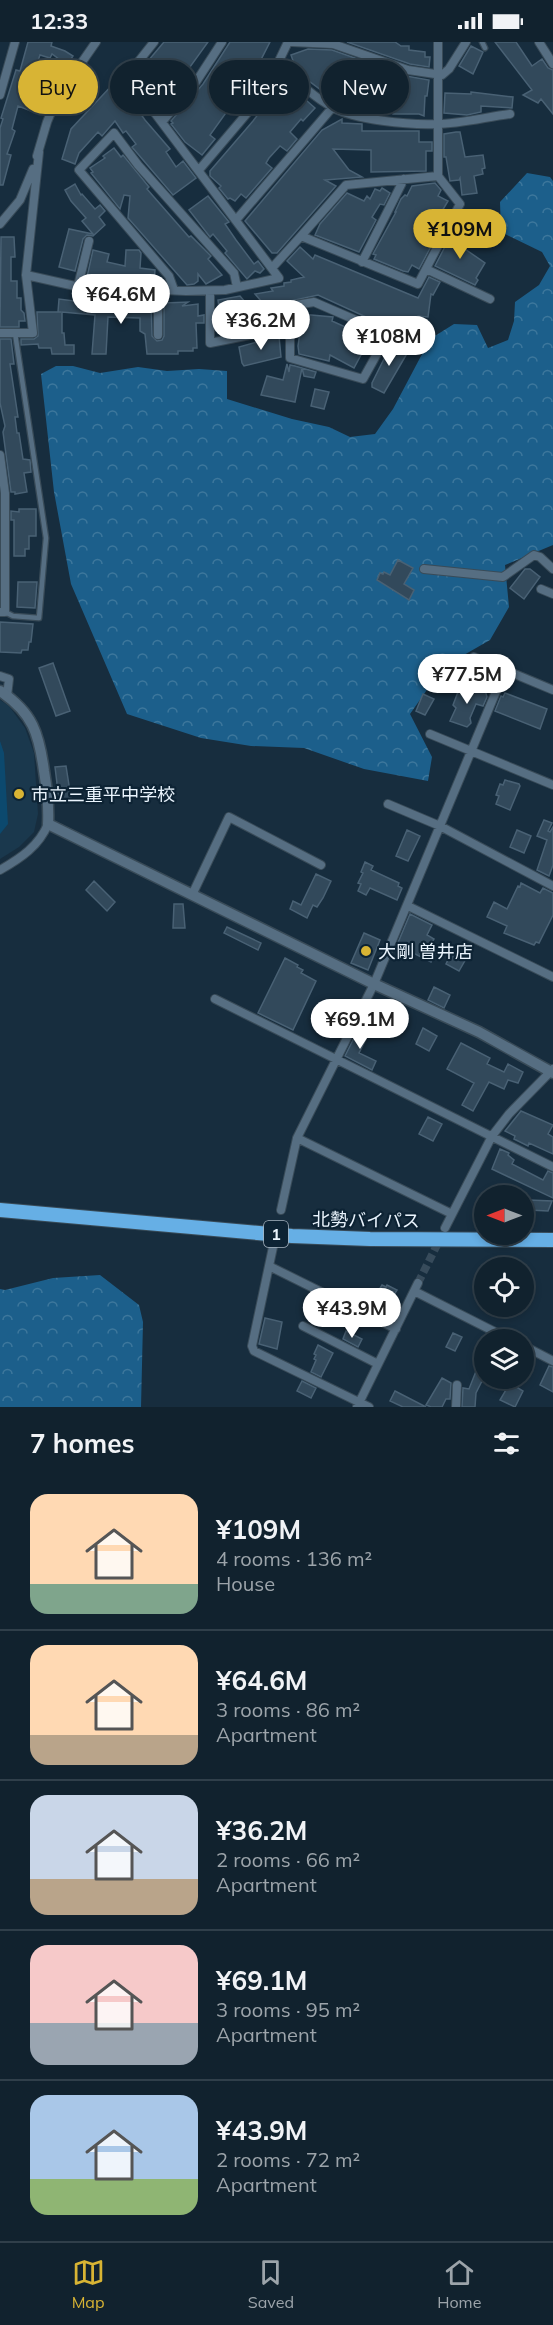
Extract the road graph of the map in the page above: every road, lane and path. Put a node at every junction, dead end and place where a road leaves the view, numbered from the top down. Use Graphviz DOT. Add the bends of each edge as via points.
graph roads {
  1 [pos="15,42"];
  2 [pos="96,42"];
  3 [pos="154,42"];
  4 [pos="222,42"];
  5 [pos="288,42"];
  6 [pos="292,42"];
  7 [pos="438,42"];
  8 [pos="466,42"];
  9 [pos="483,42"];
  10 [pos="540,42"];
  11 [pos="485,48"];
  12 [pos="279,60"];
  13 [pos="553,64"];
  14 [pos="438,75"];
  15 [pos="3,77"];
  16 [pos="309,91"];
  17 [pos="0,95"];
  18 [pos="321,100"];
  19 [pos="246,114"];
  20 [pos="327,114"];
  21 [pos="352,114"];
  22 [pos="510,114"];
  23 [pos="162,122"];
  24 [pos="438,124"];
  25 [pos="39,152"];
  26 [pos="199,170"];
  27 [pos="438,176"];
  28 [pos="404,179"];
  29 [pos="236,220"];
  30 [pos="0,224"];
  31 [pos="301,236"];
  32 [pos="89,241"];
  33 [pos="362,262"];
  34 [pos="272,268"];
  35 [pos="426,269"];
  36 [pos="26,275"];
  37 [pos="78,286"];
  38 [pos="237,287"];
  39 [pos="159,290"];
  40 [pos="174,290"];
  41 [pos="210,291"];
  42 [pos="490,299"];
  43 [pos="290,327"];
  44 [pos="0,333"];
  45 [pos="15,333"];
  46 [pos="388,334"];
  47 [pos="159,335"];
  48 [pos="415,346"];
  49 [pos="0,460"];
  50 [pos="3,525"];
  51 [pos="424,569"];
  52 [pos="553,569"];
  53 [pos="541,589"];
  54 [pos="553,594"];
  55 [pos="2,612"];
  56 [pos="474,657"];
  57 [pos="506,670"];
  58 [pos="0,676"];
  59 [pos="553,690"];
  60 [pos="3,694"];
  61 [pos="430,734"];
  62 [pos="472,751"];
  63 [pos="553,785"];
  64 [pos="388,804"];
  65 [pos="48,824"];
  66 [pos="441,826"];
  67 [pos="321,865"];
  68 [pos="0,870"];
  69 [pos="553,886"];
  70 [pos="192,895"];
  71 [pos="408,906"];
  72 [pos="553,977"];
  73 [pos="374,984"];
  74 [pos="215,999"];
  75 [pos="336,1058"];
  76 [pos="552,1071"];
  77 [pos="492,1136"];
  78 [pos="297,1138"];
  79 [pos="553,1167"];
  80 [pos="0,1210"];
  81 [pos="281,1210"];
  82 [pos="452,1214"];
  83 [pos="445,1228"];
  84 [pos="553,1240"];
  85 [pos="273,1247"];
  86 [pos="269,1266"];
  87 [pos="303,1326"];
  88 [pos="396,1329"];
  89 [pos="490,1329"];
  90 [pos="534,1351"];
  91 [pos="553,1361"];
  92 [pos="378,1364"];
  93 [pos="457,1385"];
  94 [pos="358,1405"];
  95 [pos="369,1407"];
  96 [pos="456,1407"];
  1 -- 15 [label="street"];
  2 -- 25 [label="street" via="57,98"];
  3 -- 23 [label="street" via="127,76"];
  4 -- 23 [label="street"];
  5 -- 12 [label="street"];
  6 -- 14 [label="street" via="333,44 408,70"];
  7 -- 14 [label="street"];
  8 -- 14 [label="street" via="449,69"];
  9 -- 11 [label="lane"];
  10 -- 13 [label="street"];
  14 -- 24 [label="street"];
  15 -- 17 [label="street"];
  16 -- 18 [label="street"];
  19 -- 26 [label="street"];
  20 -- 29 [label="street"];
  21 -- 24 [label="street"];
  22 -- 24 [label="street"];
  23 -- 26 [label="street"];
  24 -- 27 [label="street"];
  25 -- 30 [label="street" via="20,200"];
  25 -- 36 [label="street"];
  26 -- 29 [label="street"];
  27 -- 28 [label="street"];
  27 -- 35 [label="street" via="460,204"];
  28 -- 31 [label="street" via="346,186"];
  28 -- 33 [label="street"];
  29 -- 34 [label="street"];
  31 -- 33 [label="street"];
  31 -- 34 [label="street"];
  32 -- 37 [label="street"];
  33 -- 35 [label="street" via="418,284"];
  34 -- 38 [label="street" via="279,278"];
  35 -- 42 [label="street"];
  36 -- 37 [label="street"];
  36 -- 45 [label="street" via="33,333"];
  37 -- 39 [label="street"];
  38 -- 40 [label="street" via="234,273 114,133 79,170 169,276"];
  38 -- 41 [label="street"];
  39 -- 40 [label="street"];
  39 -- 47 [label="street"];
  40 -- 41 [label="street"];
  41 -- 43 [label="street" via="210,343"];
  43 -- 46 [label="street" via="290,306 314,302"];
  43 -- 46 [label="street" via="290,358 363,379"];
  44 -- 45 [label="street"];
  45 -- 55 [label="lane" via="46,538 39,618"];
  46 -- 48 [label="street"];
  49 -- 50 [label="street"];
  50 -- 55 [label="street"];
  51 -- 52 [label="street" via="503,577 534,555"];
  53 -- 54 [label="street"];
  56 -- 57 [label="street"];
  57 -- 59 [label="street"];
  57 -- 62 [label="street"];
  58 -- 60 [label="street" via="9,679"];
  60 -- 65 [label="street" via="27,715 38,734 49,802"];
  61 -- 62 [label="street"];
  62 -- 63 [label="street"];
  62 -- 66 [label="street"];
  64 -- 66 [label="street"];
  65 -- 68 [label="street" via="35,846"];
  65 -- 70 [label="street"];
  66 -- 69 [label="street"];
  66 -- 71 [label="street"];
  67 -- 70 [label="street" via="229,818"];
  70 -- 73 [label="street"];
  71 -- 72 [label="street"];
  71 -- 73 [label="street"];
  73 -- 75 [label="street"];
  73 -- 76 [label="street"];
  74 -- 75 [label="street"];
  75 -- 77 [label="street"];
  75 -- 78 [label="street"];
  76 -- 77 [label="street"];
  77 -- 79 [label="street"];
  77 -- 82 [label="street"];
  78 -- 81 [label="street"];
  78 -- 82 [label="street"];
  80 -- 84 [label="highway, 北勢バイパス / 1" via="291,1236"];
  82 -- 83 [label="street"];
  85 -- 86 [label="street"];
  86 -- 88 [label="street"];
  86 -- 94 [label="street" via="254,1351"];
  87 -- 92 [label="street"];
  88 -- 89 [label="street" via="416,1287"];
  88 -- 92 [label="street"];
  90 -- 91 [label="street"];
  92 -- 94 [label="street"];
  93 -- 96 [label="street"];
  94 -- 95 [label="street"];
}
